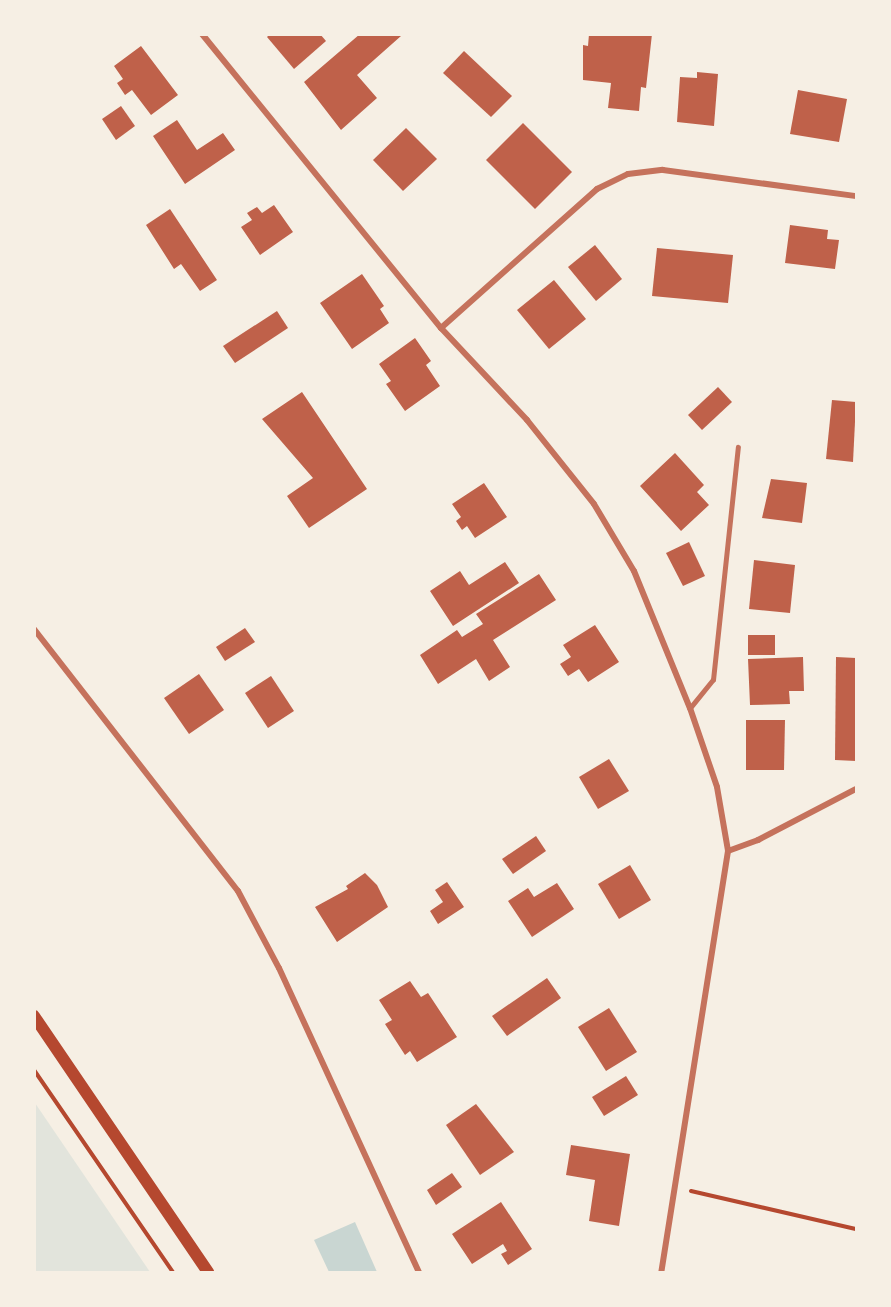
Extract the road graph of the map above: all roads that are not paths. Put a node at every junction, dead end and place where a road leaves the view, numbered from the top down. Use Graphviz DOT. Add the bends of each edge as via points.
graph roads {
  1 [pos="202,34"];
  2 [pos="856,196"];
  3 [pos="441,328"];
  4 [pos="738,447"];
  5 [pos="34,629"];
  6 [pos="690,708"];
  7 [pos="856,789"];
  8 [pos="728,851"];
  9 [pos="34,1016"];
  10 [pos="208,1272"];
  11 [pos="419,1272"];
  12 [pos="661,1272"];
  1 -- 3 [label="street"];
  2 -- 3 [label="street" via="663,170 628,174 597,189"];
  3 -- 6 [label="street" via="527,420 606,521 643,590"];
  4 -- 6 [label="lane" via="713,680"];
  5 -- 11 [label="street" via="238,891 279,968"];
  6 -- 8 [label="street" via="717,787"];
  7 -- 8 [label="street" via="758,840"];
  8 -- 12 [label="street"];
  9 -- 10 [label="main road"];
}
